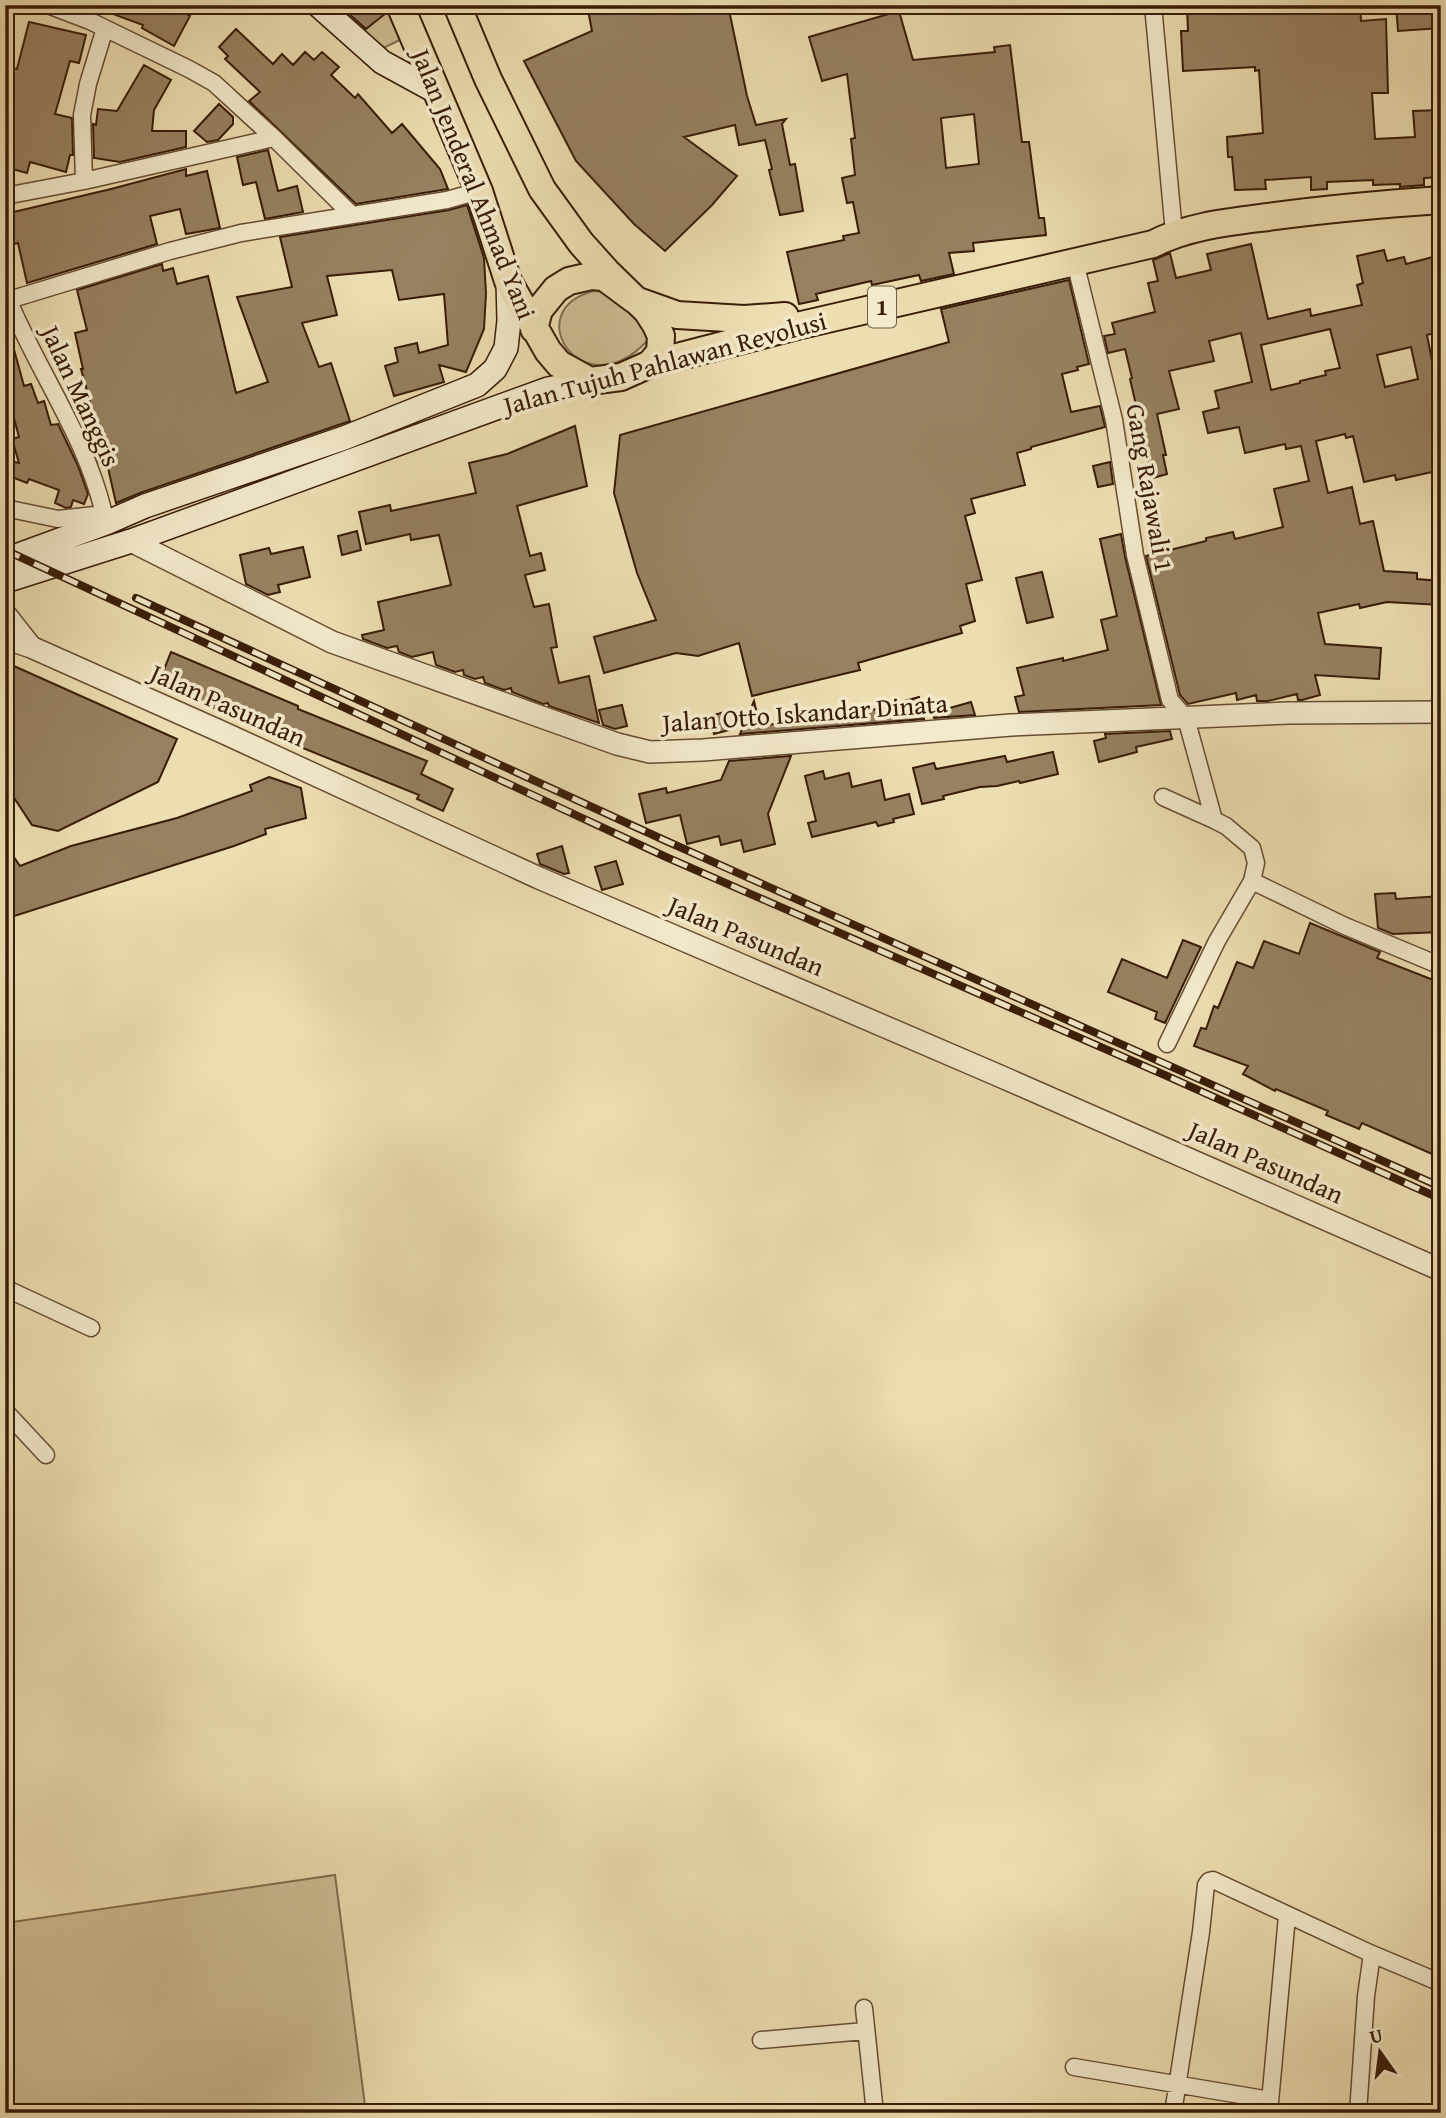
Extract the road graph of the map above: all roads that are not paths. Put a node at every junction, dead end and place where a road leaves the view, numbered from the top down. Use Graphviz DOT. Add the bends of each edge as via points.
graph roads {
  1 [pos="48,5"];
  2 [pos="318,5"];
  3 [pos="400,5"];
  4 [pos="457,5"];
  5 [pos="1153,5"];
  6 [pos="105,28"];
  7 [pos="435,92"];
  8 [pos="274,138"];
  9 [pos="84,181"];
  10 [pos="479,191"];
  11 [pos="5,196"];
  12 [pos="1441,201"];
  13 [pos="351,214"];
  14 [pos="1174,233"];
  15 [pos="1075,262"];
  16 [pos="508,281"];
  17 [pos="7,296"];
  18 [pos="635,300"];
  19 [pos="534,329"];
  20 [pos="506,348"];
  21 [pos="650,364"];
  22 [pos="590,381"];
  23 [pos="5,508"];
  24 [pos="105,519"];
  25 [pos="131,541"];
  26 [pos="7,578"];
  27 [pos="5,614"];
  28 [pos="5,638"];
  29 [pos="31,647"];
  30 [pos="1441,712"];
  31 [pos="1186,718"];
  32 [pos="1163,797"];
  33 [pos="1214,820"];
  34 [pos="1252,881"];
  35 [pos="1441,966"];
  36 [pos="1167,1044"];
  37 [pos="1441,1270"];
  38 [pos="5,1288"];
  39 [pos="91,1328"];
  40 [pos="5,1411"];
  41 [pos="46,1455"];
  42 [pos="1287,1916"];
  43 [pos="1372,1954"];
  44 [pos="1441,1983"];
  45 [pos="864,2007"];
  46 [pos="865,2031"];
  47 [pos="761,2040"];
  48 [pos="1074,2067"];
  49 [pos="1176,2084"];
  50 [pos="1269,2106"];
  51 [pos="875,2113"];
  52 [pos="1172,2113"];
  53 [pos="1358,2113"];
  1 -- 6 [label="street"];
  2 -- 7 [label="main road" via="382,62"];
  3 -- 7 [label="main road, Jalan Jenderal Ahmad Yani"];
  4 -- 18 [label="main road, Jalan Jenderal Ahmad Yani / 1" via="542,189 581,243"];
  5 -- 14 [label="street"];
  6 -- 8 [label="street" via="214,83"];
  6 -- 9 [label="street" via="82,115"];
  7 -- 10 [label="main road, Jalan Jenderal Ahmad Yani"];
  8 -- 9 [label="street"];
  8 -- 13 [label="street"];
  9 -- 11 [label="street"];
  10 -- 13 [label="street"];
  10 -- 16 [label="main road, Jalan Jenderal Ahmad Yani"];
  12 -- 14 [label="main road, Jalan Tujuh Pahlawan Revolusi / 1" via="1304,212"];
  13 -- 17 [label="street" via="241,233"];
  14 -- 15 [label="main road, Jalan Tujuh Pahlawan Revolusi / 1" via="1153,244"];
  14 -- 18 [label="main road, Jalan Tujuh Pahlawan Revolusi / 1" via="1151,228 798,315 710,319 677,315"];
  15 -- 21 [label="main road, Jalan Tujuh Pahlawan Revolusi / 1" via="932,304 797,326"];
  15 -- 31 [label="street, Gang Rajawali 1" via="1114,420 1135,555 1170,700"];
  16 -- 19 [label="main road, Jalan Jenderal Ahmad Yani"];
  16 -- 20 [label="main road, Jalan Tujuh Pahlawan Revolusi"];
  17 -- 24 [label="street, Jalan Manggis" via="80,442"];
  18 -- 19 [label="main road" via="604,277 569,281 539,310"];
  18 -- 21 [label="main road, Jalan Jenderal Ahmad Yani" via="648,311 661,336 660,352"];
  19 -- 20 [label="main road"];
  19 -- 22 [label="main road, Jalan Jenderal Ahmad Yani" via="559,364"];
  20 -- 24 [label="main road, Jalan Tujuh Pahlawan Revolusi" via="495,369 477,385 344,438"];
  21 -- 22 [label="main road, Jalan Tujuh Pahlawan Revolusi / 1" via="621,377"];
  22 -- 25 [label="main road, Jalan Tujuh Pahlawan Revolusi" via="548,389"];
  23 -- 24 [label="street" via="58,519"];
  24 -- 26 [label="main road, Jalan Tujuh Pahlawan Revolusi"];
  25 -- 26 [label="main road, Jalan Tujuh Pahlawan Revolusi"];
  25 -- 31 [label="street, Jalan Otto Iskandar Dinata" via="331,642 650,752 1011,725"];
  27 -- 29 [label="street, Jalan Pasundan"];
  28 -- 29 [label="street, Jalan Pasundan"];
  29 -- 37 [label="street, Jalan Pasundan" via="539,878"];
  30 -- 31 [label="street, Jalan Otto Iskandar Dinata"];
  31 -- 33 [label="street, Gang Rajawali 1"];
  32 -- 33 [label="street"];
  33 -- 34 [label="street" via="1252,848 1256,863"];
  34 -- 35 [label="street"];
  34 -- 36 [label="street"];
  38 -- 39 [label="street"];
  40 -- 41 [label="street"];
  42 -- 43 [label="street"];
  42 -- 49 [label="street" via="1213,1880 1206,1885"];
  42 -- 50 [label="street"];
  43 -- 44 [label="street"];
  43 -- 53 [label="street"];
  45 -- 46 [label="street"];
  46 -- 47 [label="street"];
  46 -- 51 [label="street"];
  48 -- 49 [label="street"];
  49 -- 50 [label="street"];
  49 -- 52 [label="street"];
}
